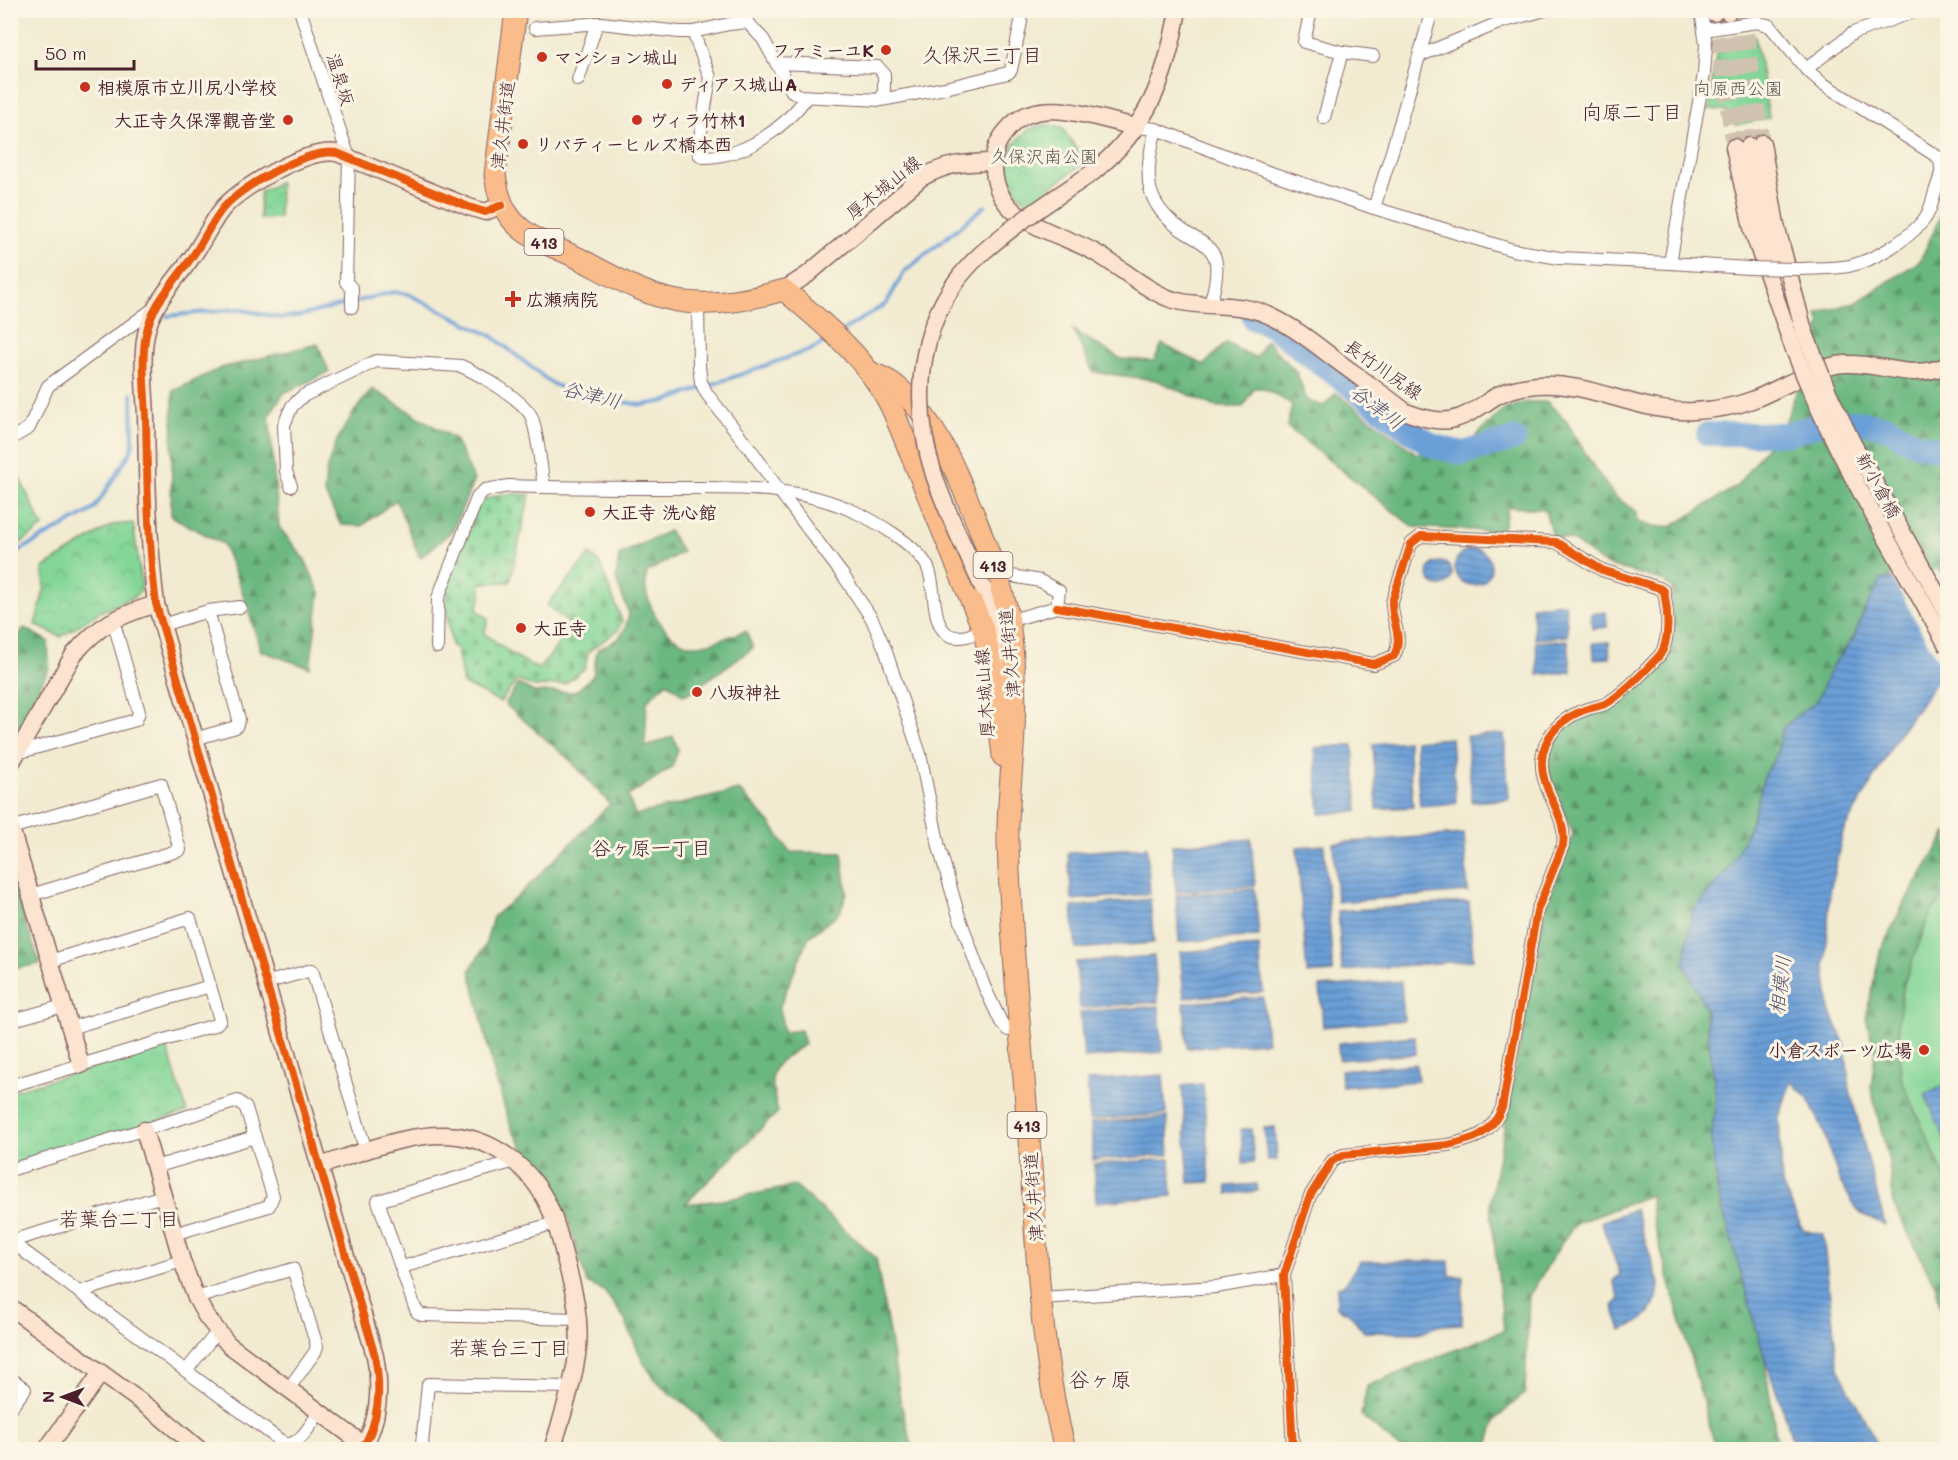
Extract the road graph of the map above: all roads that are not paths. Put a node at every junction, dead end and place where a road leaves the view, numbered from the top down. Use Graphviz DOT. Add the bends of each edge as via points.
graph roads {
  1 [pos="300,10"];
  2 [pos="516,10"];
  3 [pos="1178,10"];
  4 [pos="1311,10"];
  5 [pos="1432,10"];
  6 [pos="1545,10"];
  7 [pos="1919,10"];
  8 [pos="1717,11"];
  9 [pos="1756,16"];
  10 [pos="1021,22"];
  11 [pos="597,23"];
  12 [pos="535,28"];
  13 [pos="1704,30"];
  14 [pos="693,32"];
  15 [pos="1342,52"];
  16 [pos="1373,56"];
  17 [pos="1419,56"];
  18 [pos="776,63"];
  19 [pos="1806,69"];
  20 [pos="578,80"];
  21 [pos="807,98"];
  22 [pos="881,100"];
  23 [pos="1324,118"];
  24 [pos="1137,127"];
  25 [pos="1156,129"];
  26 [pos="1748,145"];
  27 [pos="349,158"];
  28 [pos="993,162"];
  29 [pos="502,205"];
  30 [pos="1374,208"];
  31 [pos="1670,263"];
  32 [pos="614,276"];
  33 [pos="784,290"];
  34 [pos="698,303"];
  35 [pos="723,303"];
  36 [pos="1210,304"];
  37 [pos="352,307"];
  38 [pos="153,309"];
  39 [pos="1796,333"];
  40 [pos="1947,364"];
  41 [pos="870,372"];
  42 [pos="926,420"];
  43 [pos="903,436"];
  44 [pos="10,439"];
  45 [pos="291,486"];
  46 [pos="544,487"];
  47 [pos="778,489"];
  48 [pos="990,580"];
  49 [pos="156,604"];
  50 [pos="240,606"];
  51 [pos="1057,607"];
  52 [pos="208,611"];
  53 [pos="1947,614"];
  54 [pos="113,620"];
  55 [pos="162,625"];
  56 [pos="996,625"];
  57 [pos="437,646"];
  58 [pos="1947,648"];
  59 [pos="194,739"];
  60 [pos="14,759"];
  61 [pos="11,826"];
  62 [pos="31,895"];
  63 [pos="50,961"];
  64 [pos="265,982"];
  65 [pos="210,986"];
  66 [pos="63,1006"];
  67 [pos="10,1021"];
  68 [pos="70,1028"];
  69 [pos="1020,1029"];
  70 [pos="81,1065"];
  71 [pos="10,1086"];
  72 [pos="144,1130"];
  73 [pos="255,1137"];
  74 [pos="366,1151"];
  75 [pos="515,1161"];
  76 [pos="320,1166"];
  77 [pos="155,1167"];
  78 [pos="10,1170"];
  79 [pos="163,1196"];
  80 [pos="555,1223"];
  81 [pos="174,1234"];
  82 [pos="11,1241"];
  83 [pos="182,1261"];
  84 [pos="402,1267"];
  85 [pos="1284,1275"];
  86 [pos="79,1292"];
  87 [pos="196,1298"];
  88 [pos="1040,1298"];
  89 [pos="10,1307"];
  90 [pos="578,1319"];
  91 [pos="217,1332"];
  92 [pos="186,1371"];
  93 [pos="101,1373"];
  94 [pos="10,1378"];
  95 [pos="569,1387"];
  96 [pos="289,1388"];
  97 [pos="1052,1391"];
  98 [pos="10,1409"];
  99 [pos="320,1411"];
  100 [pos="1059,1424"];
  101 [pos="363,1447"];
  102 [pos="46,1449"];
  103 [pos="200,1449"];
  104 [pos="425,1449"];
  105 [pos="552,1449"];
  106 [pos="1056,1449"];
  107 [pos="1066,1449"];
  108 [pos="1293,1449"];
  1 -- 27 [label="street, 温泉坂"];
  2 -- 29 [label="highway, 津久井街道 / 413" via="495,175"];
  3 -- 24 [label="main road" via="1158,87"];
  4 -- 15 [label="street" via="1304,42"];
  5 -- 17 [label="street"];
  6 -- 17 [label="street" via="1501,22"];
  7 -- 19 [label="street" via="1853,33"];
  8 -- 13 [label="street"];
  9 -- 13 [label="street"];
  9 -- 19 [label="street" via="1770,26"];
  10 -- 22 [label="street" via="1008,73"];
  11 -- 12 [label="street"];
  11 -- 14 [label="street"];
  11 -- 20 [label="street"];
  13 -- 31 [label="street" via="1704,74"];
  14 -- 18 [label="street" via="747,22 763,39"];
  14 -- 21 [label="street" via="710,73 698,150 703,157 758,142"];
  15 -- 16 [label="street"];
  15 -- 23 [label="street"];
  17 -- 30 [label="street"];
  18 -- 21 [label="street" via="792,91"];
  18 -- 22 [label="street" via="878,67 884,74"];
  19 -- 31 [label="street, bridge" via="1938,157 1942,172 1924,220 1885,251 1846,266 1798,269"];
  21 -- 22 [label="street"];
  24 -- 25 [label="street"];
  24 -- 28 [label="main road" via="1065,111 1037,111 1011,125 994,150"];
  24 -- 48 [label="main road, bridge" via="1110,159 981,254 961,274 938,310 924,355 922,426 942,497"];
  25 -- 30 [label="street"];
  25 -- 36 [label="street" via="1149,165 1150,189 1167,219 1202,242 1215,258"];
  26 -- 39 [label="main road" via="1764,227"];
  26 -- 39 [label="main road" via="1776,225"];
  26 -- 39 [label="main road" via="1753,232"];
  27 -- 29 [label="main road" via="485,212"];
  27 -- 37 [label="street, 温泉坂" via="346,282 352,289"];
  27 -- 38 [label="main road" via="330,152 308,157 238,194 218,216"];
  28 -- 33 [label="main road, 厚木城山線" via="958,163 921,178"];
  28 -- 36 [label="main road, 長竹川尻線" via="998,192 1015,213 1092,251 1165,297"];
  29 -- 32 [label="highway, 津久井街道 / 413" via="519,227 533,237"];
  30 -- 31 [label="street" via="1540,256"];
  32 -- 34 [label="highway, 津久井街道 / 413" via="670,300"];
  32 -- 35 [label="street" via="624,275 668,290 703,294"];
  33 -- 35 [label="highway, 津久井街道 / 413"];
  33 -- 41 [label="highway, 津久井街道 / 413"];
  34 -- 35 [label="highway, 津久井街道 / 413"];
  34 -- 47 [label="street" via="700,382"];
  36 -- 40 [label="main road, 長竹川尻線" via="1266,314 1295,330 1406,412 1432,420 1458,418 1500,394 1537,385 1571,387 1644,406 1692,412 1752,400 1834,366 1854,364 1915,373"];
  38 -- 44 [label="street" via="48,386 28,428"];
  38 -- 49 [label="main road" via="144,357 148,517"];
  39 -- 53 [label="main road, 新小倉橋, bridge"];
  39 -- 58 [label="main road, 新小倉橋, bridge" via="1812,396"];
  41 -- 42 [label="highway, 津久井街道 / 413" via="892,382"];
  41 -- 43 [label="highway, 津久井街道 / 413" via="889,401"];
  42 -- 43 [label="highway" via="910,419"];
  42 -- 48 [label="highway, 津久井街道 / 413" via="954,468"];
  43 -- 56 [label="highway, 津久井街道 / 413"];
  45 -- 46 [label="street" via="285,471 283,432 292,406 303,396 376,361 461,366 523,406 532,417"];
  46 -- 47 [label="street"];
  46 -- 57 [label="street" via="509,486 485,490 478,496 438,598"];
  47 -- 56 [label="street" via="840,505 863,516 925,562 932,579 937,621 943,631 957,637 967,636"];
  47 -- 69 [label="street" via="845,578 881,639 920,754 939,848 970,950 1001,1022 1008,1030"];
  48 -- 51 [label="street" via="1040,581 1059,591"];
  48 -- 56 [label="highway, 津久井街道 / 413" via="1004,598"];
  49 -- 54 [label="main road"];
  49 -- 55 [label="main road"];
  50 -- 52 [label="street"];
  51 -- 56 [label="street"];
  51 -- 85 [label="street" via="1374,664 1395,656 1399,647 1392,602 1412,544 1420,536 1550,541 1608,572 1664,591 1664,650 1643,674 1607,703 1569,717 1554,729 1545,748 1544,780 1563,827 1563,845 1537,911 1502,1108 1496,1120 1485,1132 1465,1141 1343,1155 1332,1161 1310,1196"];
  52 -- 55 [label="street"];
  52 -- 59 [label="street" via="239,719 236,727"];
  54 -- 60 [label="main road" via="74,654"];
  54 -- 60 [label="street" via="139,712 136,720"];
  55 -- 59 [label="main road"];
  56 -- 69 [label="highway, 津久井街道 / 413" via="993,669 1008,798"];
  59 -- 64 [label="main road"];
  61 -- 62 [label="main road"];
  61 -- 62 [label="street" via="161,784 180,850"];
  62 -- 63 [label="main road"];
  63 -- 65 [label="street" via="190,918"];
  63 -- 66 [label="main road"];
  64 -- 74 [label="street" via="312,970"];
  64 -- 76 [label="main road"];
  65 -- 68 [label="street"];
  65 -- 70 [label="street" via="220,1020 215,1025"];
  66 -- 67 [label="street"];
  66 -- 68 [label="main road"];
  68 -- 70 [label="main road"];
  69 -- 88 [label="highway, 津久井街道 / 413"];
  70 -- 71 [label="street"];
  72 -- 73 [label="street" via="238,1101 246,1108"];
  72 -- 77 [label="main road"];
  72 -- 78 [label="street"];
  73 -- 77 [label="street"];
  73 -- 81 [label="street" via="273,1196 269,1206"];
  74 -- 75 [label="main road" via="416,1137 457,1136 495,1148"];
  74 -- 76 [label="main road"];
  75 -- 80 [label="main road" via="542,1194"];
  75 -- 84 [label="street" via="378,1201"];
  76 -- 101 [label="main road" via="377,1369 378,1402"];
  77 -- 79 [label="main road"];
  79 -- 81 [label="main road"];
  79 -- 82 [label="street"];
  80 -- 84 [label="street"];
  80 -- 90 [label="main road" via="575,1293"];
  81 -- 83 [label="main road"];
  82 -- 86 [label="street"];
  83 -- 86 [label="street"];
  83 -- 87 [label="main road"];
  84 -- 90 [label="street" via="414,1305 422,1315"];
  85 -- 88 [label="street" via="1216,1287"];
  85 -- 108 [label="street"];
  86 -- 92 [label="street"];
  87 -- 91 [label="main road"];
  87 -- 96 [label="street" via="293,1269 317,1346"];
  88 -- 97 [label="highway, 津久井街道 / 413"];
  89 -- 93 [label="main road"];
  90 -- 95 [label="main road" via="578,1348"];
  91 -- 92 [label="street"];
  91 -- 96 [label="main road"];
  92 -- 99 [label="street" via="285,1444 297,1442"];
  93 -- 102 [label="main road"];
  93 -- 103 [label="main road"];
  94 -- 98 [label="street" via="25,1389"];
  95 -- 104 [label="street" via="428,1384 422,1444"];
  95 -- 105 [label="main road"];
  96 -- 99 [label="main road"];
  97 -- 100 [label="highway, 津久井街道 / 413"];
  97 -- 107 [label="street" via="1066,1415 1070,1434"];
  99 -- 101 [label="main road"];
  100 -- 106 [label="street"];
  100 -- 107 [label="highway, 津久井街道 / 413"];
}
